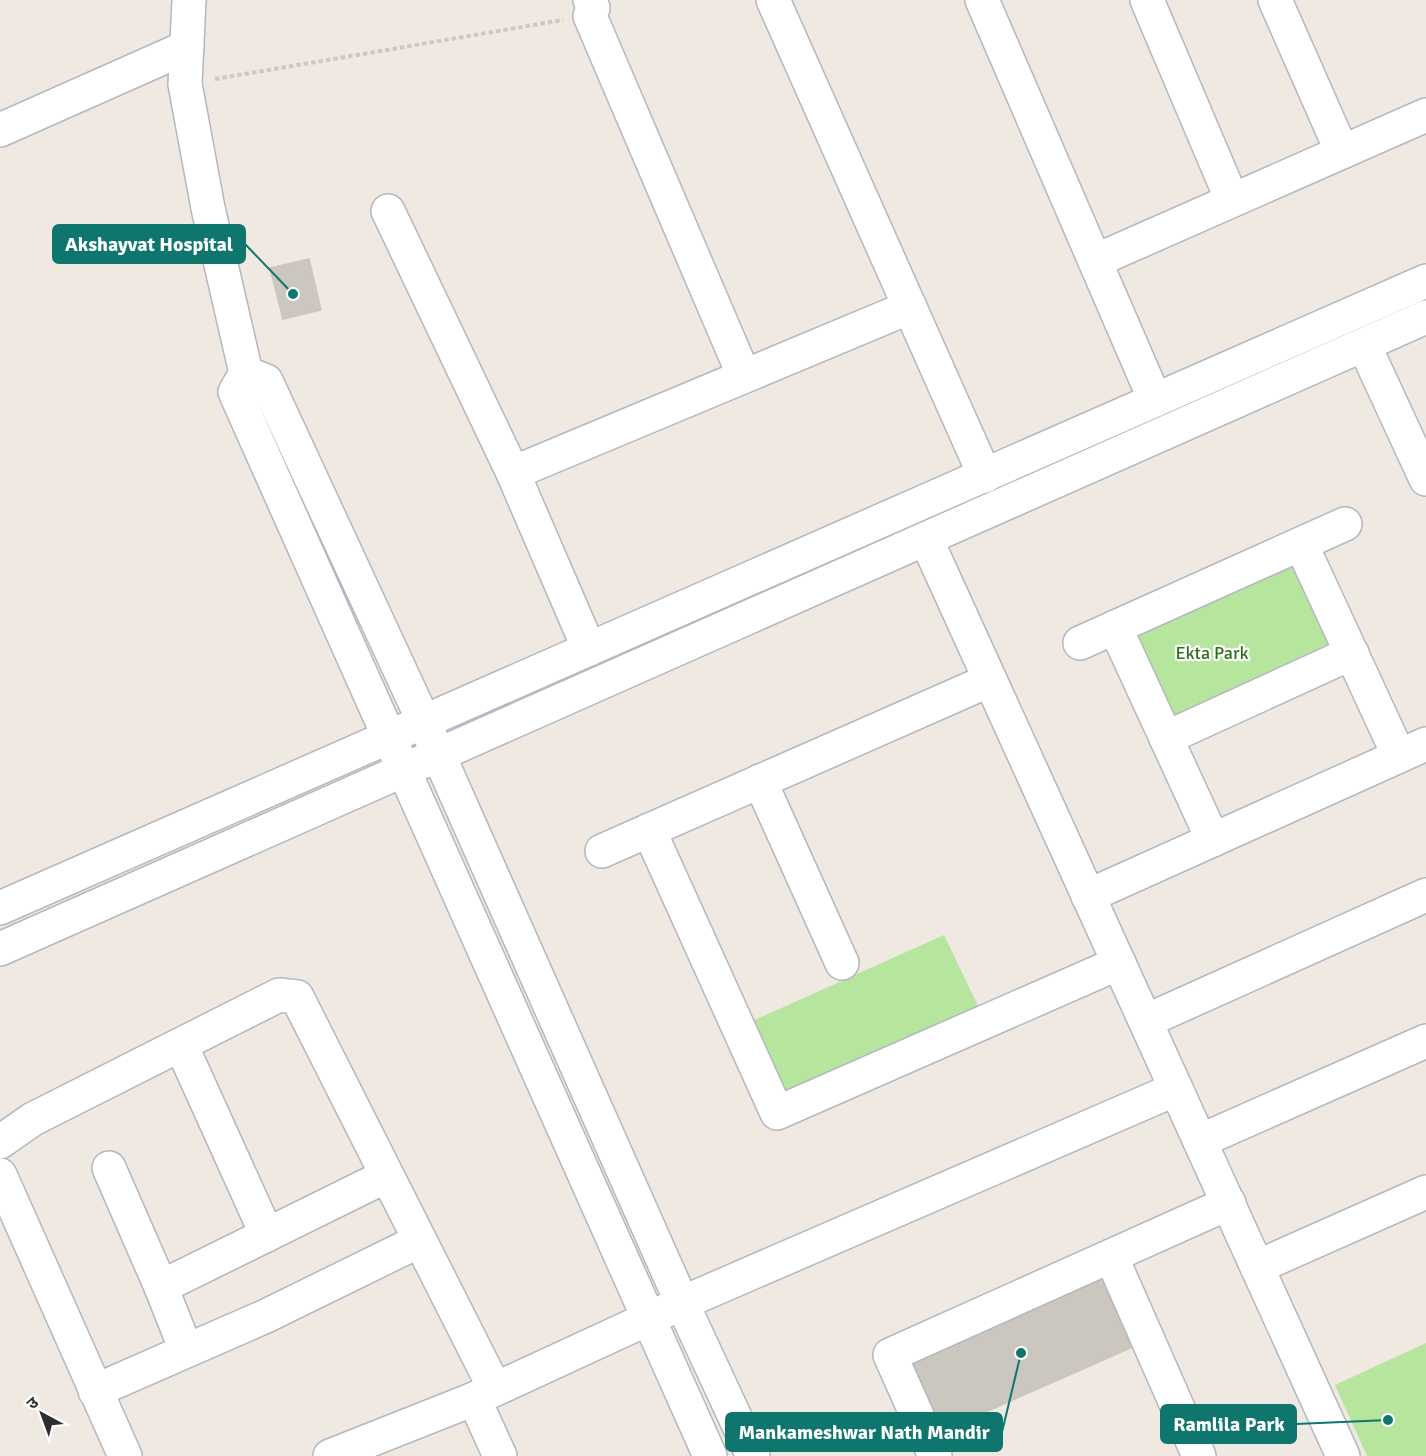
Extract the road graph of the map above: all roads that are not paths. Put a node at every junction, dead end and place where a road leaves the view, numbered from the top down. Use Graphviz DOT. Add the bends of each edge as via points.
graph roads {
  1 [pos="189,0"];
  2 [pos="773,0"];
  3 [pos="982,0"];
  4 [pos="1147,0"];
  5 [pos="1275,0"];
  6 [pos="590,8"];
  7 [pos="187,47"];
  8 [pos="1426,115"];
  9 [pos="0,130"];
  10 [pos="1342,152"];
  11 [pos="1232,201"];
  12 [pos="388,211"];
  13 [pos="1095,261"];
  14 [pos="1426,281"];
  15 [pos="910,307"];
  16 [pos="1426,317"];
  17 [pos="1364,345"];
  18 [pos="246,373"];
  19 [pos="744,376"];
  20 [pos="1155,400"];
  21 [pos="513,473"];
  22 [pos="984,476"];
  23 [pos="1426,479"];
  24 [pos="1345,524"];
  25 [pos="926,539"];
  26 [pos="1301,544"];
  27 [pos="1115,627"];
  28 [pos="1080,643"];
  29 [pos="589,649"];
  30 [pos="1352,653"];
  31 [pos="990,680"];
  32 [pos="424,722"];
  33 [pos="388,738"];
  34 [pos="1166,738"];
  35 [pos="1412,750"];
  36 [pos="438,755"];
  37 [pos="403,771"];
  38 [pos="760,781"];
  39 [pos="649,830"];
  40 [pos="1213,840"];
  41 [pos="602,851"];
  42 [pos="1426,895"];
  43 [pos="1088,896"];
  44 [pos="0,908"];
  45 [pos="0,949"];
  46 [pos="842,963"];
  47 [pos="1119,963"];
  48 [pos="1146,1021"];
  49 [pos="1426,1041"];
  50 [pos="181,1045"];
  51 [pos="1176,1089"];
  52 [pos="1200,1141"];
  53 [pos="0,1142"];
  54 [pos="109,1168"];
  55 [pos="0,1175"];
  56 [pos="386,1176"];
  57 [pos="1426,1192"];
  58 [pos="1228,1203"];
  59 [pos="267,1234"];
  60 [pos="419,1241"];
  61 [pos="1111,1256"];
  62 [pos="1257,1267"];
  63 [pos="161,1287"];
  64 [pos="682,1303"];
  65 [pos="649,1318"];
  66 [pos="186,1350"];
  67 [pos="95,1391"];
  68 [pos="484,1394"];
  69 [pos="125,1456"];
  70 [pos="330,1456"];
  71 [pos="500,1456"];
  72 [pos="710,1456"];
  73 [pos="753,1456"];
  74 [pos="935,1456"];
  75 [pos="1199,1456"];
  76 [pos="1344,1456"];
  1 -- 7 [label="street"];
  2 -- 15 [label="street"];
  3 -- 13 [label="street"];
  4 -- 11 [label="street"];
  5 -- 10 [label="street"];
  6 -- 19 [label="street"];
  7 -- 9 [label="street"];
  7 -- 18 [label="street" via="185,84 208,208"];
  8 -- 10 [label="street"];
  10 -- 11 [label="street"];
  11 -- 13 [label="street"];
  12 -- 21 [label="street"];
  13 -- 20 [label="street"];
  14 -- 20 [label="street"];
  15 -- 19 [label="street"];
  15 -- 22 [label="street"];
  16 -- 17 [label="street"];
  17 -- 23 [label="street"];
  17 -- 25 [label="street"];
  18 -- 32 [label="street" via="266,381"];
  18 -- 33 [label="street" via="235,392"];
  19 -- 21 [label="street"];
  20 -- 22 [label="street"];
  21 -- 29 [label="street"];
  22 -- 29 [label="street"];
  24 -- 26 [label="street"];
  25 -- 31 [label="street"];
  25 -- 36 [label="street"];
  26 -- 27 [label="street"];
  26 -- 30 [label="street"];
  27 -- 28 [label="street"];
  27 -- 34 [label="street"];
  29 -- 32 [label="street"];
  30 -- 34 [label="street"];
  30 -- 35 [label="street"];
  31 -- 38 [label="street"];
  31 -- 43 [label="street"];
  32 -- 33 [label="street"];
  32 -- 36 [label="street"];
  33 -- 37 [label="street"];
  33 -- 44 [label="street"];
  34 -- 40 [label="street"];
  35 -- 40 [label="street"];
  36 -- 37 [label="street"];
  36 -- 64 [label="street"];
  37 -- 45 [label="street"];
  37 -- 65 [label="street"];
  38 -- 39 [label="street"];
  38 -- 46 [label="street"];
  39 -- 41 [label="street"];
  39 -- 47 [label="street" via="777,1113"];
  40 -- 43 [label="street"];
  42 -- 48 [label="street"];
  43 -- 47 [label="street"];
  47 -- 48 [label="street"];
  48 -- 51 [label="street"];
  49 -- 52 [label="street"];
  50 -- 53 [label="street" via="33,1119"];
  50 -- 56 [label="street" via="279,995 297,997"];
  50 -- 59 [label="street"];
  51 -- 52 [label="street"];
  51 -- 64 [label="street"];
  52 -- 58 [label="street"];
  54 -- 63 [label="street"];
  55 -- 67 [label="street"];
  56 -- 59 [label="street"];
  56 -- 60 [label="street"];
  57 -- 62 [label="street"];
  58 -- 61 [label="street"];
  58 -- 62 [label="street"];
  59 -- 63 [label="street"];
  60 -- 66 [label="street" via="266,1316"];
  60 -- 68 [label="street"];
  61 -- 74 [label="street" via="890,1355"];
  61 -- 75 [label="street"];
  62 -- 76 [label="street"];
  63 -- 66 [label="street"];
  64 -- 65 [label="street"];
  64 -- 73 [label="street"];
  65 -- 68 [label="street"];
  65 -- 72 [label="street"];
  66 -- 67 [label="street"];
  67 -- 69 [label="street"];
  68 -- 70 [label="street"];
  68 -- 71 [label="street"];
}
